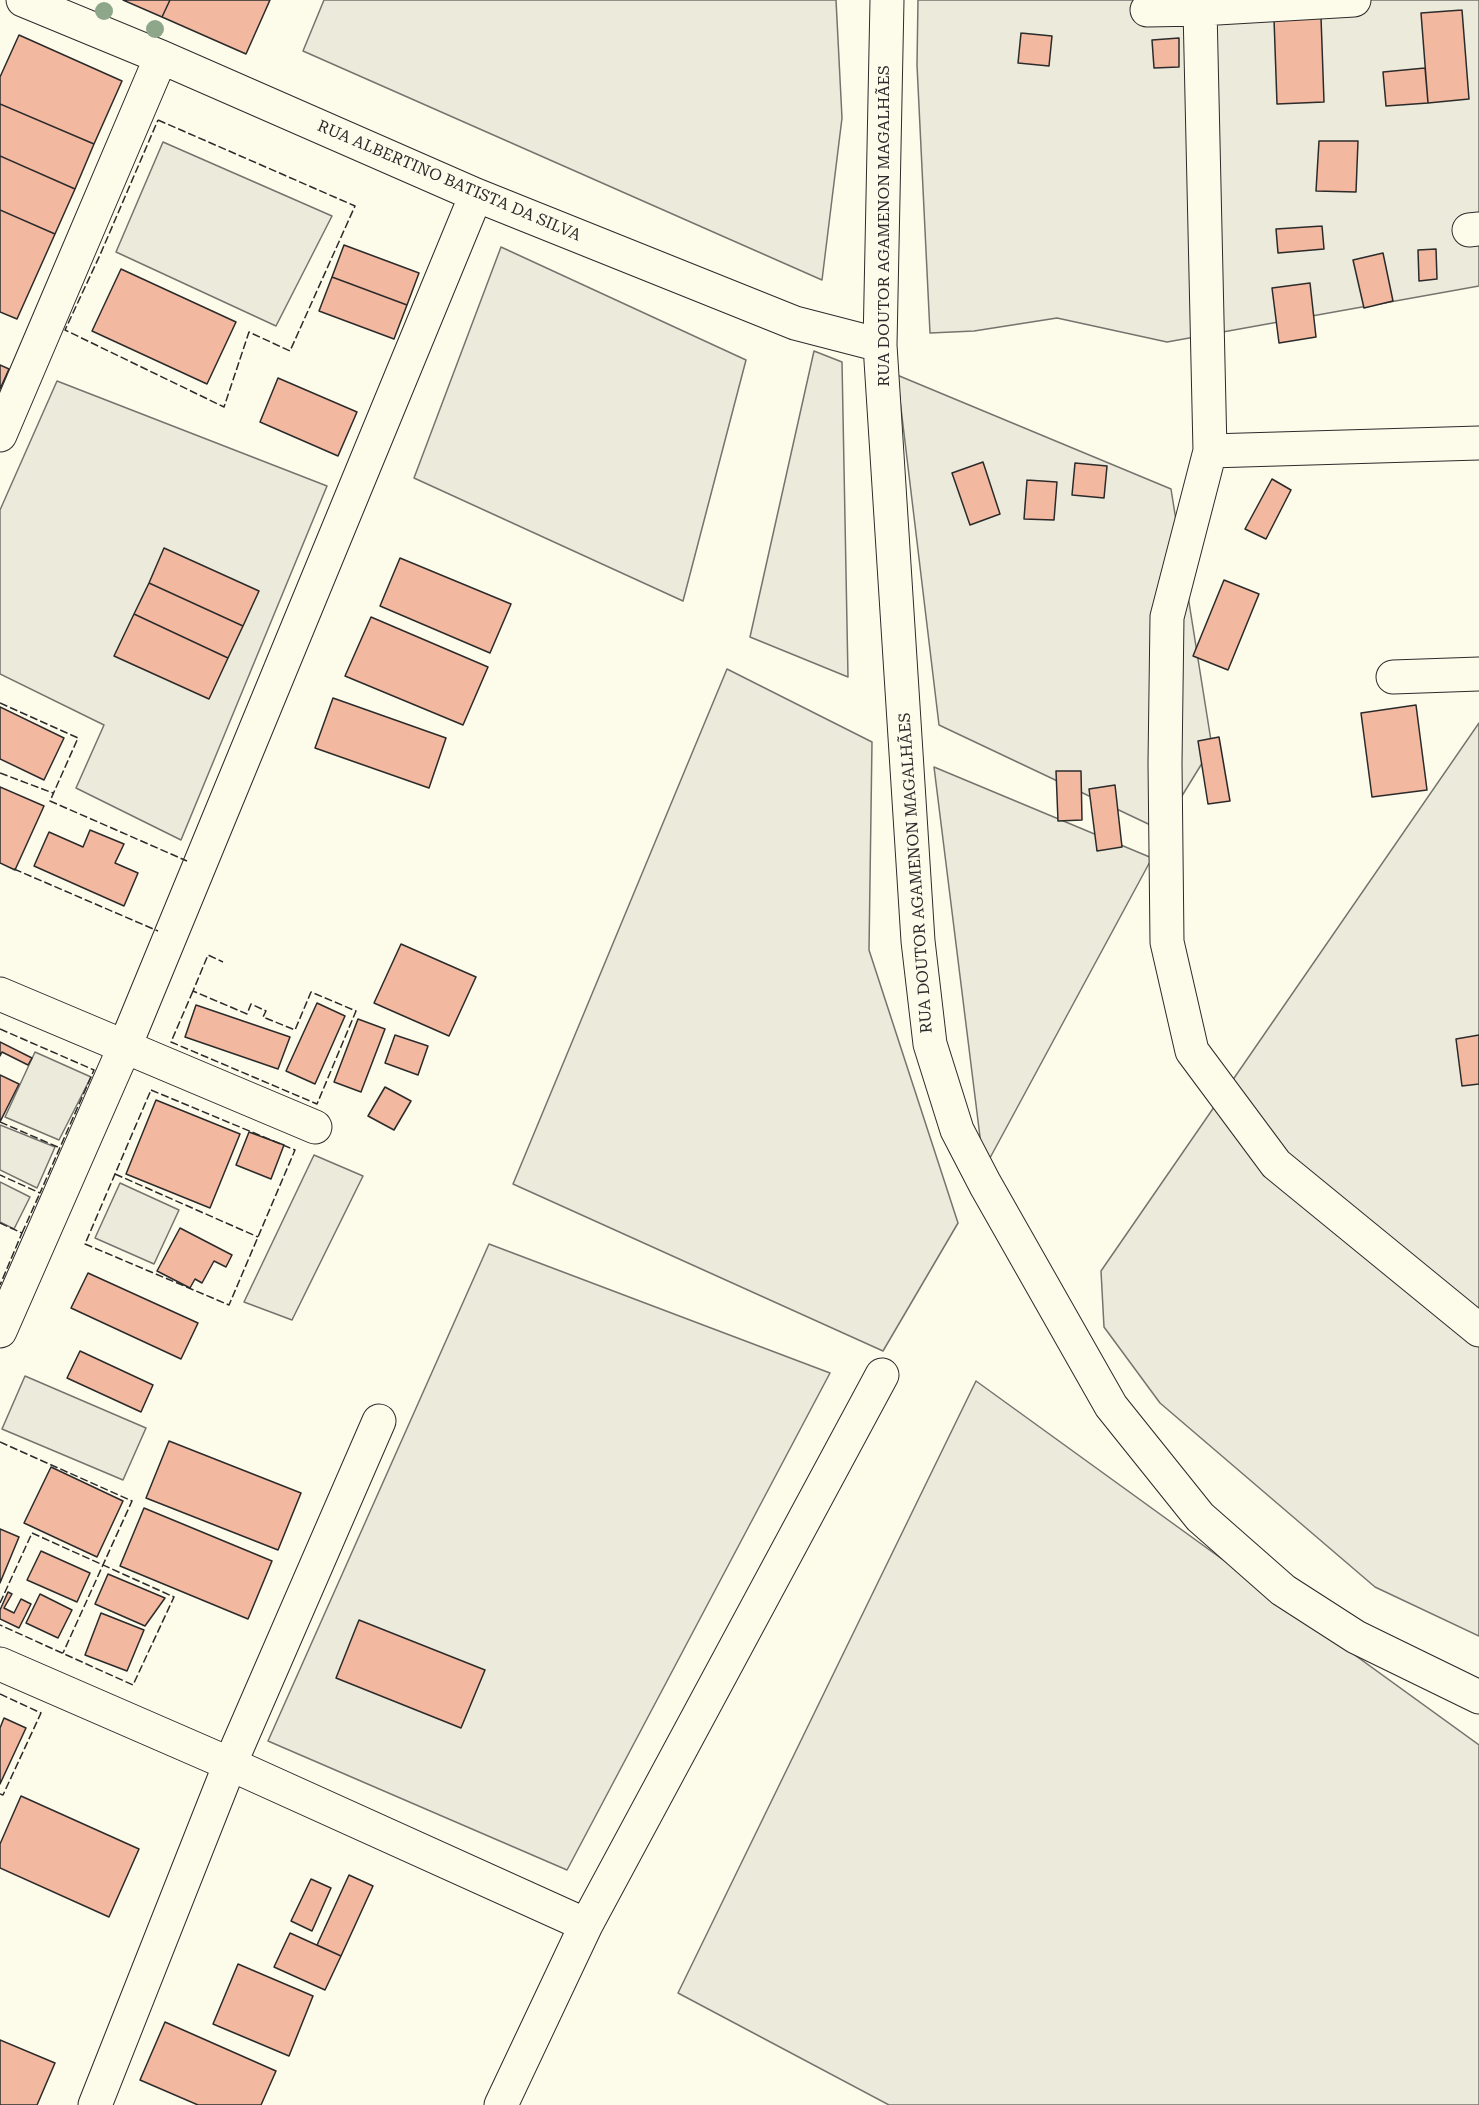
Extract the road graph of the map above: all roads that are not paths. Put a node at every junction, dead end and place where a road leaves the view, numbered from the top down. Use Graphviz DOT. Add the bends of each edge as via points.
graph roads {
  1 [pos="23,0"];
  2 [pos="886,0"];
  3 [pos="1354,0"];
  4 [pos="1200,9"];
  5 [pos="1147,10"];
  6 [pos="161,57"];
  7 [pos="476,195"];
  8 [pos="880,345"];
  9 [pos="0,435"];
  10 [pos="1479,443"];
  11 [pos="1210,451"];
  12 [pos="1479,674"];
  13 [pos="1393,677"];
  14 [pos="0,994"];
  15 [pos="125,1046"];
  16 [pos="315,1127"];
  17 [pos="1479,1330"];
  18 [pos="0,1331"];
  19 [pos="882,1375"];
  20 [pos="379,1421"];
  21 [pos="0,1664"];
  22 [pos="1479,1697"];
  23 [pos="230,1764"];
  24 [pos="586,1926"];
  25 [pos="95,2105"];
  26 [pos="501,2105"];
  1 -- 6 [label="street, RUA ALBERTINO BATISTA DA SILVA"];
  2 -- 8 [label="street, RUA DOUTOR AGAMENON MAGALHÃES"];
  3 -- 4 [label="street"];
  4 -- 5 [label="street"];
  4 -- 11 [label="street"];
  6 -- 7 [label="street, RUA ALBERTINO BATISTA DA SILVA"];
  6 -- 9 [label="street"];
  7 -- 8 [label="street, RUA ALBERTINO BATISTA DA SILVA" via="795,323"];
  7 -- 15 [label="street"];
  8 -- 22 [label="street, RUA DOUTOR AGAMENON MAGALHÃES" via="918,941 930,1044 957,1130 1111,1406 1200,1516 1283,1590 1356,1637"];
  10 -- 11 [label="street"];
  11 -- 17 [label="street" via="1167,617 1167,942 1192,1051 1276,1164"];
  12 -- 13 [label="street"];
  14 -- 15 [label="street"];
  15 -- 16 [label="street"];
  15 -- 18 [label="street"];
  19 -- 24 [label="street"];
  20 -- 23 [label="street"];
  21 -- 23 [label="street"];
  23 -- 24 [label="street"];
  23 -- 25 [label="street"];
  24 -- 26 [label="street"];
}
